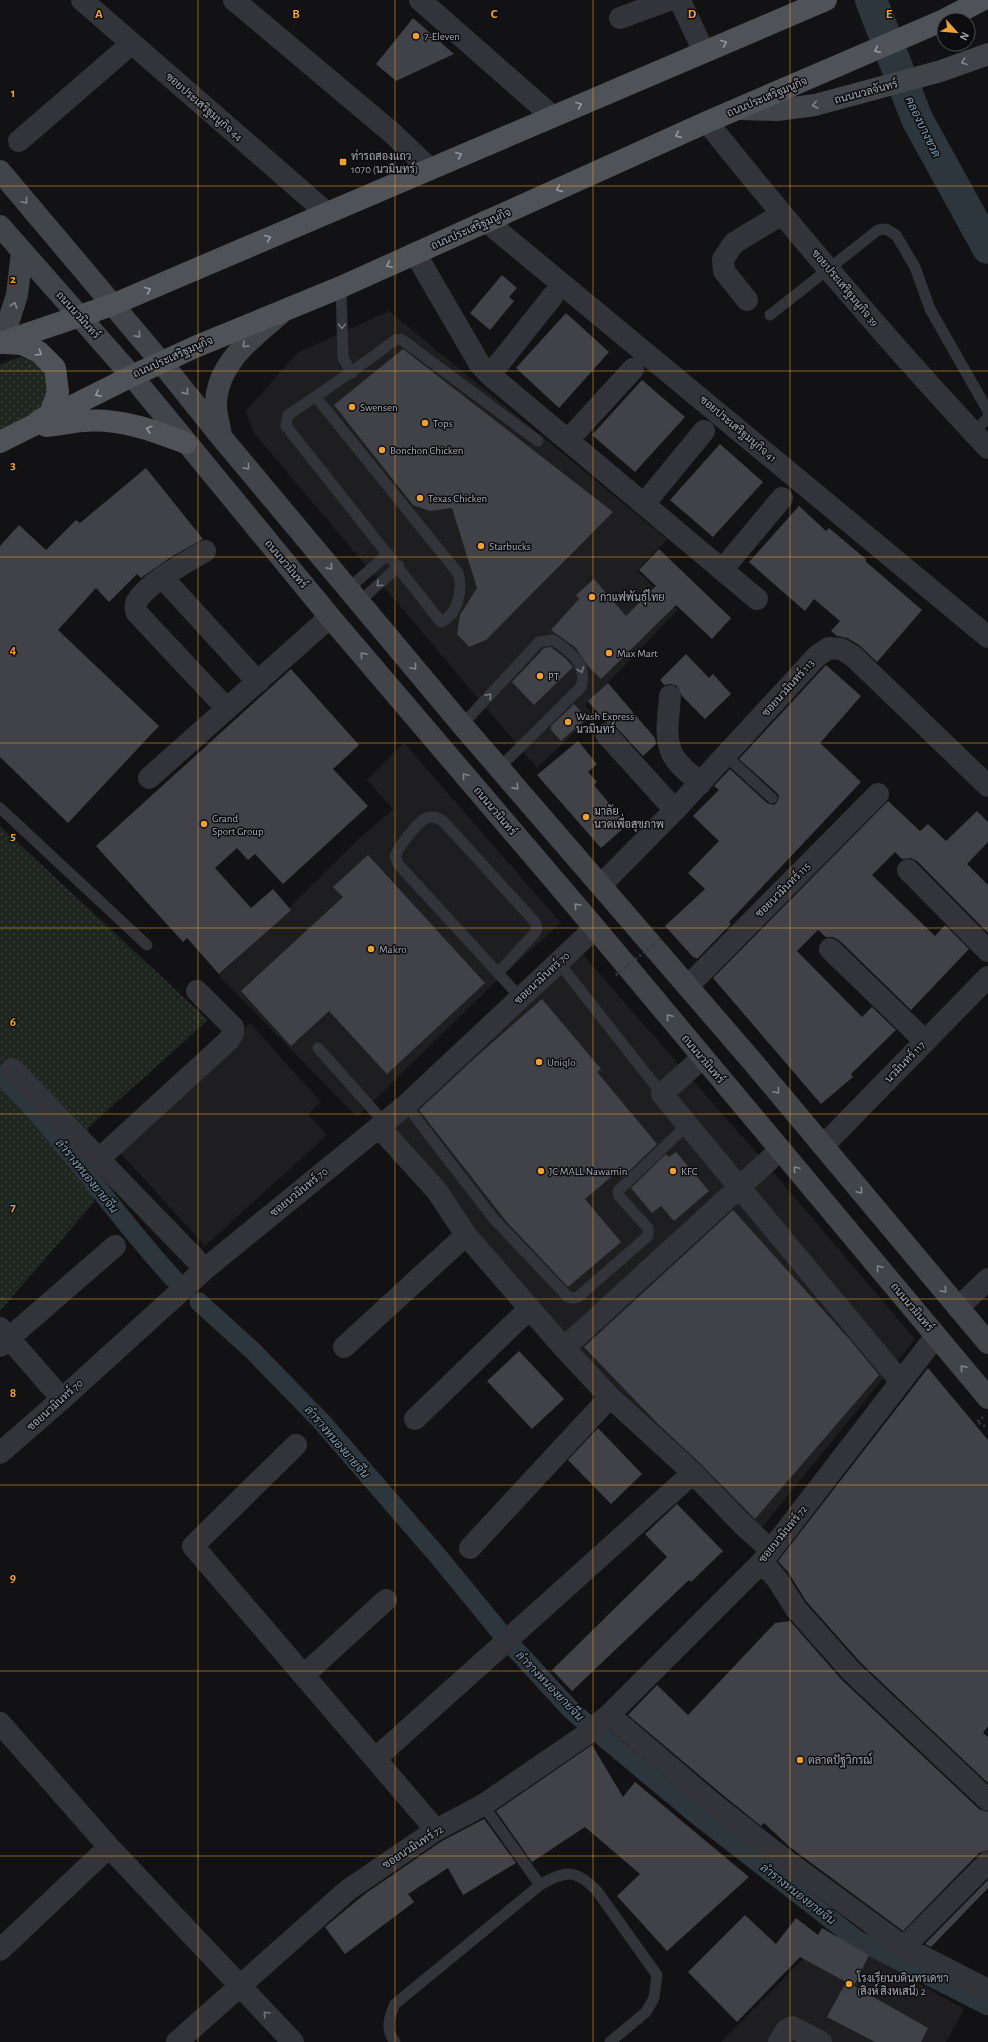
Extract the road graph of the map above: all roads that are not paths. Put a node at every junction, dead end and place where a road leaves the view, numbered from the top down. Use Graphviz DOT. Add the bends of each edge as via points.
graph roads {
  1 [pos="82,0"];
  2 [pos="234,0"];
  3 [pos="670,0"];
  4 [pos="677,0"];
  5 [pos="964,0"];
  6 [pos="982,0"];
  7 [pos="822,2"];
  8 [pos="434,4"];
  9 [pos="795,6"];
  10 [pos="957,12"];
  11 [pos="960,12"];
  12 [pos="620,18"];
  13 [pos="936,24"];
  14 [pos="131,44"];
  15 [pos="704,52"];
  16 [pos="988,54"];
  17 [pos="739,109"];
  18 [pos="552,116"];
  19 [pos="707,122"];
  20 [pos="19,141"];
  21 [pos="429,168"];
  22 [pos="0,171"];
  23 [pos="327,212"];
  24 [pos="782,214"];
  25 [pos="486,221"];
  26 [pos="0,226"];
  27 [pos="22,252"];
  28 [pos="415,253"];
  29 [pos="828,269"];
  30 [pos="341,287"];
  31 [pos="552,297"];
  32 [pos="747,300"];
  33 [pos="112,305"];
  34 [pos="285,310"];
  35 [pos="770,315"];
  36 [pos="79,317"];
  37 [pos="1,343"];
  38 [pos="161,362"];
  39 [pos="633,370"];
  40 [pos="352,373"];
  41 [pos="490,375"];
  42 [pos="132,376"];
  43 [pos="316,397"];
  44 [pos="988,411"];
  45 [pos="988,417"];
  46 [pos="29,429"];
  47 [pos="704,431"];
  48 [pos="222,438"];
  49 [pos="568,440"];
  50 [pos="538,441"];
  51 [pos="981,441"];
  52 [pos="0,442"];
  53 [pos="186,443"];
  54 [pos="782,498"];
  55 [pos="644,504"];
  56 [pos="205,551"];
  57 [pos="388,554"];
  58 [pos="398,566"];
  59 [pos="722,570"];
  60 [pos="162,577"];
  61 [pos="353,595"];
  62 [pos="757,599"];
  63 [pos="330,617"];
  64 [pos="988,637"];
  65 [pos="258,682"];
  66 [pos="670,696"];
  67 [pos="227,709"];
  68 [pos="462,725"];
  69 [pos="606,734"];
  70 [pos="726,756"];
  71 [pos="499,768"];
  72 [pos="149,778"];
  73 [pos="700,784"];
  74 [pos="988,786"];
  75 [pos="878,794"];
  76 [pos="772,798"];
  77 [pos="0,808"];
  78 [pos="675,810"];
  79 [pos="908,870"];
  80 [pos="601,885"];
  81 [pos="595,928"];
  82 [pos="147,945"];
  83 [pos="830,949"];
  84 [pos="988,951"];
  85 [pos="559,962"];
  86 [pos="498,973"];
  87 [pos="988,978"];
  88 [pos="688,986"];
  89 [pos="197,991"];
  90 [pos="520,997"];
  91 [pos="925,1041"];
  92 [pos="318,1048"];
  93 [pos="702,1058"];
  94 [pos="12,1069"];
  95 [pos="662,1094"];
  96 [pos="406,1105"];
  97 [pos="381,1125"];
  98 [pos="687,1125"];
  99 [pos="823,1146"];
  100 [pos="780,1150"];
  101 [pos="100,1158"];
  102 [pos="738,1187"];
  103 [pos="466,1235"];
  104 [pos="115,1246"];
  105 [pos="205,1268"];
  106 [pos="988,1279"];
  107 [pos="530,1308"];
  108 [pos="958,1308"];
  109 [pos="936,1336"];
  110 [pos="3,1338"];
  111 [pos="988,1343"];
  112 [pos="344,1347"];
  113 [pos="564,1348"];
  114 [pos="901,1382"];
  115 [pos="610,1396"];
  116 [pos="988,1398"];
  117 [pos="62,1399"];
  118 [pos="415,1419"];
  119 [pos="296,1445"];
  120 [pos="0,1453"];
  121 [pos="693,1473"];
  122 [pos="470,1548"];
  123 [pos="766,1556"];
  124 [pos="386,1600"];
  125 [pos="304,1675"];
  126 [pos="0,1723"];
  127 [pos="598,1725"];
  128 [pos="376,1758"];
  129 [pos="988,1800"];
  130 [pos="483,1805"];
  131 [pos="436,1830"];
  132 [pos="109,1847"];
  133 [pos="988,1862"];
  134 [pos="540,1884"];
  135 [pos="904,1947"];
  136 [pos="0,1950"];
  137 [pos="239,1986"];
  138 [pos="988,1990"];
  139 [pos="177,2042"];
  140 [pos="293,2042"];
  141 [pos="395,2042"];
  142 [pos="610,2042"];
  143 [pos="779,2042"];
  144 [pos="822,2042"];
  1 -- 14 [label="street, ซอยประเสริฐมนูกิจ 44"];
  2 -- 21 [label="street" via="391,132"];
  3 -- 12 [label="street"];
  4 -- 15 [label="street" via="681,3"];
  5 -- 10 [label="main road"];
  6 -- 11 [label="main road, ถนนประเสริฐมนูกิจ"];
  7 -- 9 [label="main road"];
  8 -- 18 [label="street"];
  15 -- 9 [label="main road, one-way"];
  13 -- 17 [label="main road, ถนนประเสริฐมนูกิจ, one-way"];
  14 -- 20 [label="street"];
  14 -- 23 [label="street, ซอยประเสริฐมนูกิจ 44"];
  18 -- 15 [label="main road, one-way"];
  16 -- 17 [label="main road, ถนนนวลจันทร์, one-way" via="941,71 815,105 777,110"];
  17 -- 19 [label="main road, ถนนประเสริฐมนูกิจ"];
  21 -- 18 [label="main road, one-way"];
  19 -- 24 [label="street, ซอยประเสริฐมนูกิจ 39"];
  19 -- 25 [label="main road, ถนนประเสริฐมนูกิจ, one-way"];
  21 -- 23 [label="main road"];
  22 -- 33 [label="main road, one-way"];
  33 -- 23 [label="main road, one-way"];
  24 -- 29 [label="street, ซอยประเสริฐมนูกิจ 39"];
  24 -- 32 [label="street" via="734,244 723,258 724,271"];
  25 -- 28 [label="main road, ถนนประเสริฐมนูกิจ"];
  25 -- 64 [label="street, ซอยประเสริฐมนูกิจ 41"];
  26 -- 27 [label="main road, ถนนนวมินทร์"];
  27 -- 36 [label="main road, ถนนนวมินทร์"];
  37 -- 27 [label="main road, one-way" via="17,295"];
  28 -- 30 [label="main road, ถนนประเสริฐมนูกิจ, one-way"];
  28 -- 41 [label="street" via="479,363"];
  29 -- 35 [label="lane"];
  29 -- 44 [label="lane" via="878,230 886,229 896,235 915,267 930,309"];
  29 -- 51 [label="street, ซอยประเสริฐมนูกิจ 39" via="883,334"];
  30 -- 34 [label="main road, ถนนประเสริฐมนูกิจ"];
  30 -- 40 [label="lane, one-way" via="343,358"];
  31 -- 41 [label="street"];
  33 -- 36 [label="main road"];
  33 -- 38 [label="main road, one-way"];
  34 -- 38 [label="main road, ถนนประเสริฐมนูกิจ"];
  34 -- 48 [label="main road, one-way" via="253,336 235,355 222,378 216,403"];
  36 -- 37 [label="main road"];
  36 -- 42 [label="main road, ถนนนวมินทร์"];
  37 -- 46 [label="main road, one-way" via="22,344 39,352 55,368 58,392 50,414"];
  38 -- 42 [label="main road, ถนนประเสริฐมนูกิจ"];
  38 -- 48 [label="main road, one-way"];
  39 -- 49 [label="street"];
  40 -- 43 [label="lane"];
  40 -- 50 [label="lane" via="395,340 401,340"];
  41 -- 49 [label="street"];
  42 -- 46 [label="main road, ถนนประเสริฐมนูกิจ, one-way"];
  42 -- 53 [label="main road, ถนนนวมินทร์"];
  43 -- 57 [label="lane" via="288,415 286,426"];
  43 -- 58 [label="lane" via="458,574 459,593 455,607 447,619 442,622"];
  45 -- 51 [label="lane"];
  46 -- 52 [label="main road, ถนนประเสริฐมนูกิจ"];
  53 -- 46 [label="main road, one-way" via="146,428 109,421 83,421"];
  47 -- 55 [label="street"];
  48 -- 61 [label="main road, one-way"];
  49 -- 55 [label="street"];
  53 -- 63 [label="main road, ถนนนวมินทร์"];
  54 -- 59 [label="street"];
  55 -- 59 [label="street"];
  56 -- 60 [label="street"];
  57 -- 58 [label="lane"];
  57 -- 61 [label="lane"];
  58 -- 61 [label="lane, one-way"];
  59 -- 62 [label="street"];
  60 -- 65 [label="street"];
  60 -- 67 [label="street" via="137,602 137,613"];
  61 -- 68 [label="main road, one-way"];
  63 -- 65 [label="street"];
  81 -- 63 [label="main road, ถนนนวมินทร์, one-way"];
  65 -- 67 [label="street"];
  66 -- 73 [label="street" via="667,739 670,749 674,758"];
  67 -- 72 [label="street"];
  68 -- 71 [label="main road"];
  68 -- 71 [label="lane, one-way" via="539,642 553,640 571,654 581,666 584,676 581,687"];
  69 -- 78 [label="street"];
  70 -- 73 [label="street, ซอยนวมินทร์ 113"];
  70 -- 74 [label="street, ซอยนวมินทร์ 113" via="817,656 829,648 841,649 853,656"];
  70 -- 76 [label="lane"];
  71 -- 80 [label="main road, one-way"];
  73 -- 78 [label="street, ซอยนวมินทร์ 113"];
  75 -- 88 [label="street, ซอยนวมินทร์ 115"];
  77 -- 82 [label="lane"];
  78 -- 80 [label="street, ซอยนวมินทร์ 113"];
  79 -- 84 [label="street"];
  80 -- 88 [label="main road"];
  81 -- 85 [label="street, ซอยนวมินทร์ 70"];
  93 -- 81 [label="main road, ถนนนวมินทร์, one-way"];
  83 -- 91 [label="street"];
  85 -- 90 [label="street, ซอยนวมินทร์ 70"];
  85 -- 95 [label="lane"];
  86 -- 86 [label="lane" via="398,864 395,856 398,848 424,819 435,817 443,821 535,922 537,929 534,934"];
  86 -- 90 [label="lane"];
  87 -- 91 [label="street, นวมินทร์ 117"];
  88 -- 99 [label="main road, one-way"];
  89 -- 101 [label="street" via="233,1027 229,1040"];
  90 -- 96 [label="street, ซอยนวมินทร์ 70"];
  91 -- 99 [label="street, นวมินทร์ 117"];
  92 -- 97 [label="lane"];
  93 -- 95 [label="street"];
  93 -- 100 [label="main road, ถนนนวมินทร์"];
  94 -- 101 [label="street"];
  95 -- 98 [label="street"];
  96 -- 97 [label="street, ซอยนวมินทร์ 70"];
  96 -- 98 [label="lane" via="493,1218 568,1297 573,1298 578,1297 648,1236 648,1228 618,1191"];
  97 -- 103 [label="street" via="437,1190"];
  97 -- 105 [label="street, ซอยนวมินทร์ 70"];
  98 -- 102 [label="street"];
  99 -- 108 [label="main road, one-way"];
  100 -- 102 [label="street"];
  109 -- 100 [label="main road, ถนนนวมินทร์, one-way"];
  101 -- 105 [label="street"];
  102 -- 113 [label="street"];
  102 -- 114 [label="street"];
  103 -- 107 [label="street"];
  103 -- 112 [label="street"];
  104 -- 110 [label="street"];
  105 -- 117 [label="street, ซอยนวมินทร์ 70"];
  106 -- 108 [label="street"];
  107 -- 113 [label="street"];
  107 -- 118 [label="street"];
  108 -- 111 [label="main road"];
  109 -- 114 [label="street, ซอยนวมินทร์ 72"];
  116 -- 109 [label="main road, ถนนนวมินทร์, one-way"];
  110 -- 117 [label="street"];
  113 -- 115 [label="street"];
  114 -- 123 [label="street, ซอยนวมินทร์ 72"];
  115 -- 121 [label="street"];
  115 -- 122 [label="street"];
  117 -- 120 [label="street, ซอยนวมินทร์ 70"];
  119 -- 125 [label="street" via="193,1546"];
  121 -- 123 [label="street" via="743,1525"];
  121 -- 128 [label="street"];
  123 -- 127 [label="street, ซอยนวมินทร์ 72"];
  123 -- 129 [label="street" via="796,1609 851,1671"];
  124 -- 125 [label="street"];
  125 -- 128 [label="street"];
  126 -- 132 [label="street"];
  127 -- 130 [label="street, ซอยนวมินทร์ 72"];
  127 -- 135 [label="street" via="722,1810"];
  128 -- 131 [label="street"];
  130 -- 131 [label="street, ซอยนวมินทร์ 72"];
  130 -- 134 [label="lane"];
  131 -- 137 [label="street, ซอยนวมินทร์ 72" via="348,1890"];
  132 -- 136 [label="street"];
  132 -- 137 [label="street"];
  133 -- 135 [label="street"];
  134 -- 141 [label="lane" via="395,2004 389,2017 389,2035"];
  134 -- 142 [label="lane" via="556,1876 570,1873 587,1881 657,1974 654,1998 646,2012"];
  135 -- 138 [label="street"];
  137 -- 139 [label="street, ซอยนวมินทร์ 72"];
  140 -- 137 [label="street, one-way"];
  143 -- 144 [label="street" via="786,2030 792,2027"];
}
